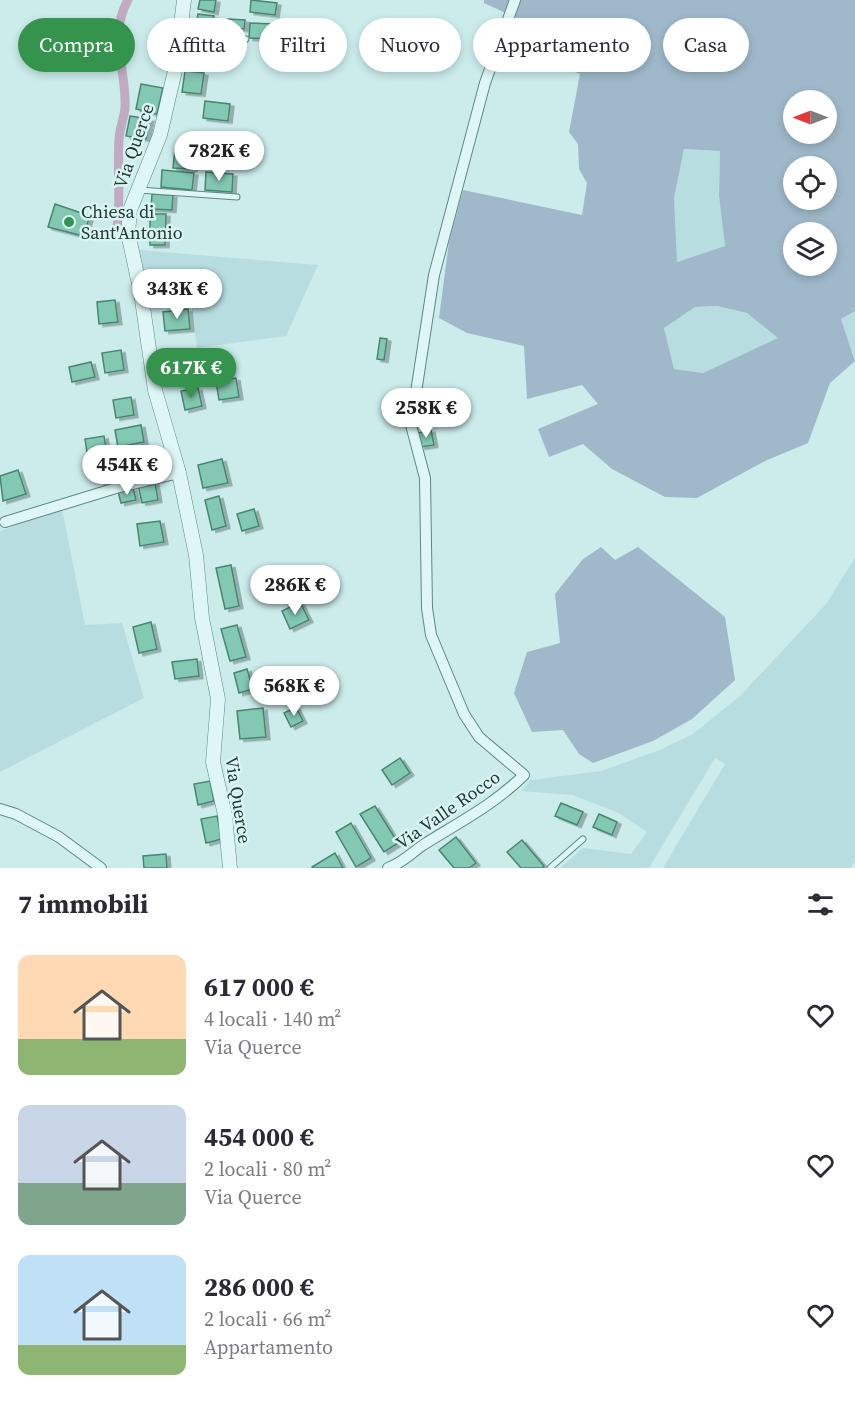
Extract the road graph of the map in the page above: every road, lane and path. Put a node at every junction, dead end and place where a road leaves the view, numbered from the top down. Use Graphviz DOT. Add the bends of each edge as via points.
graph roads {
  1 [pos="184,0"];
  2 [pos="515,0"];
  3 [pos="182,18"];
  4 [pos="175,72"];
  5 [pos="139,190"];
  6 [pos="237,197"];
  7 [pos="128,233"];
  8 [pos="110,234"];
  9 [pos="179,473"];
  10 [pos="5,522"];
  11 [pos="0,809"];
  12 [pos="584,839"];
  13 [pos="402,863"];
  14 [pos="101,868"];
  15 [pos="230,868"];
  16 [pos="388,868"];
  17 [pos="413,868"];
  18 [pos="550,868"];
  1 -- 3 [label="street, Via Querce"];
  2 -- 13 [label="street, Via Valle Rocco" via="485,83 434,275 411,425 425,478 427,609 431,635 469,722 479,737 524,775 505,794 416,850"];
  4 -- 5 [label="street, Via Querce" via="160,135"];
  5 -- 6 [label="lane"];
  5 -- 7 [label="street, Via Querce" via="130,210"];
  7 -- 8 [label="street"];
  7 -- 9 [label="street, Via Querce" via="155,390"];
  9 -- 10 [label="street"];
  9 -- 15 [label="street, Via Querce" via="218,699 213,762 225,815"];
  11 -- 14 [label="street" via="59,837"];
  12 -- 18 [label="lane"];
  13 -- 16 [label="street, Via Valle Rocco"];
  13 -- 17 [label="street"];
}
